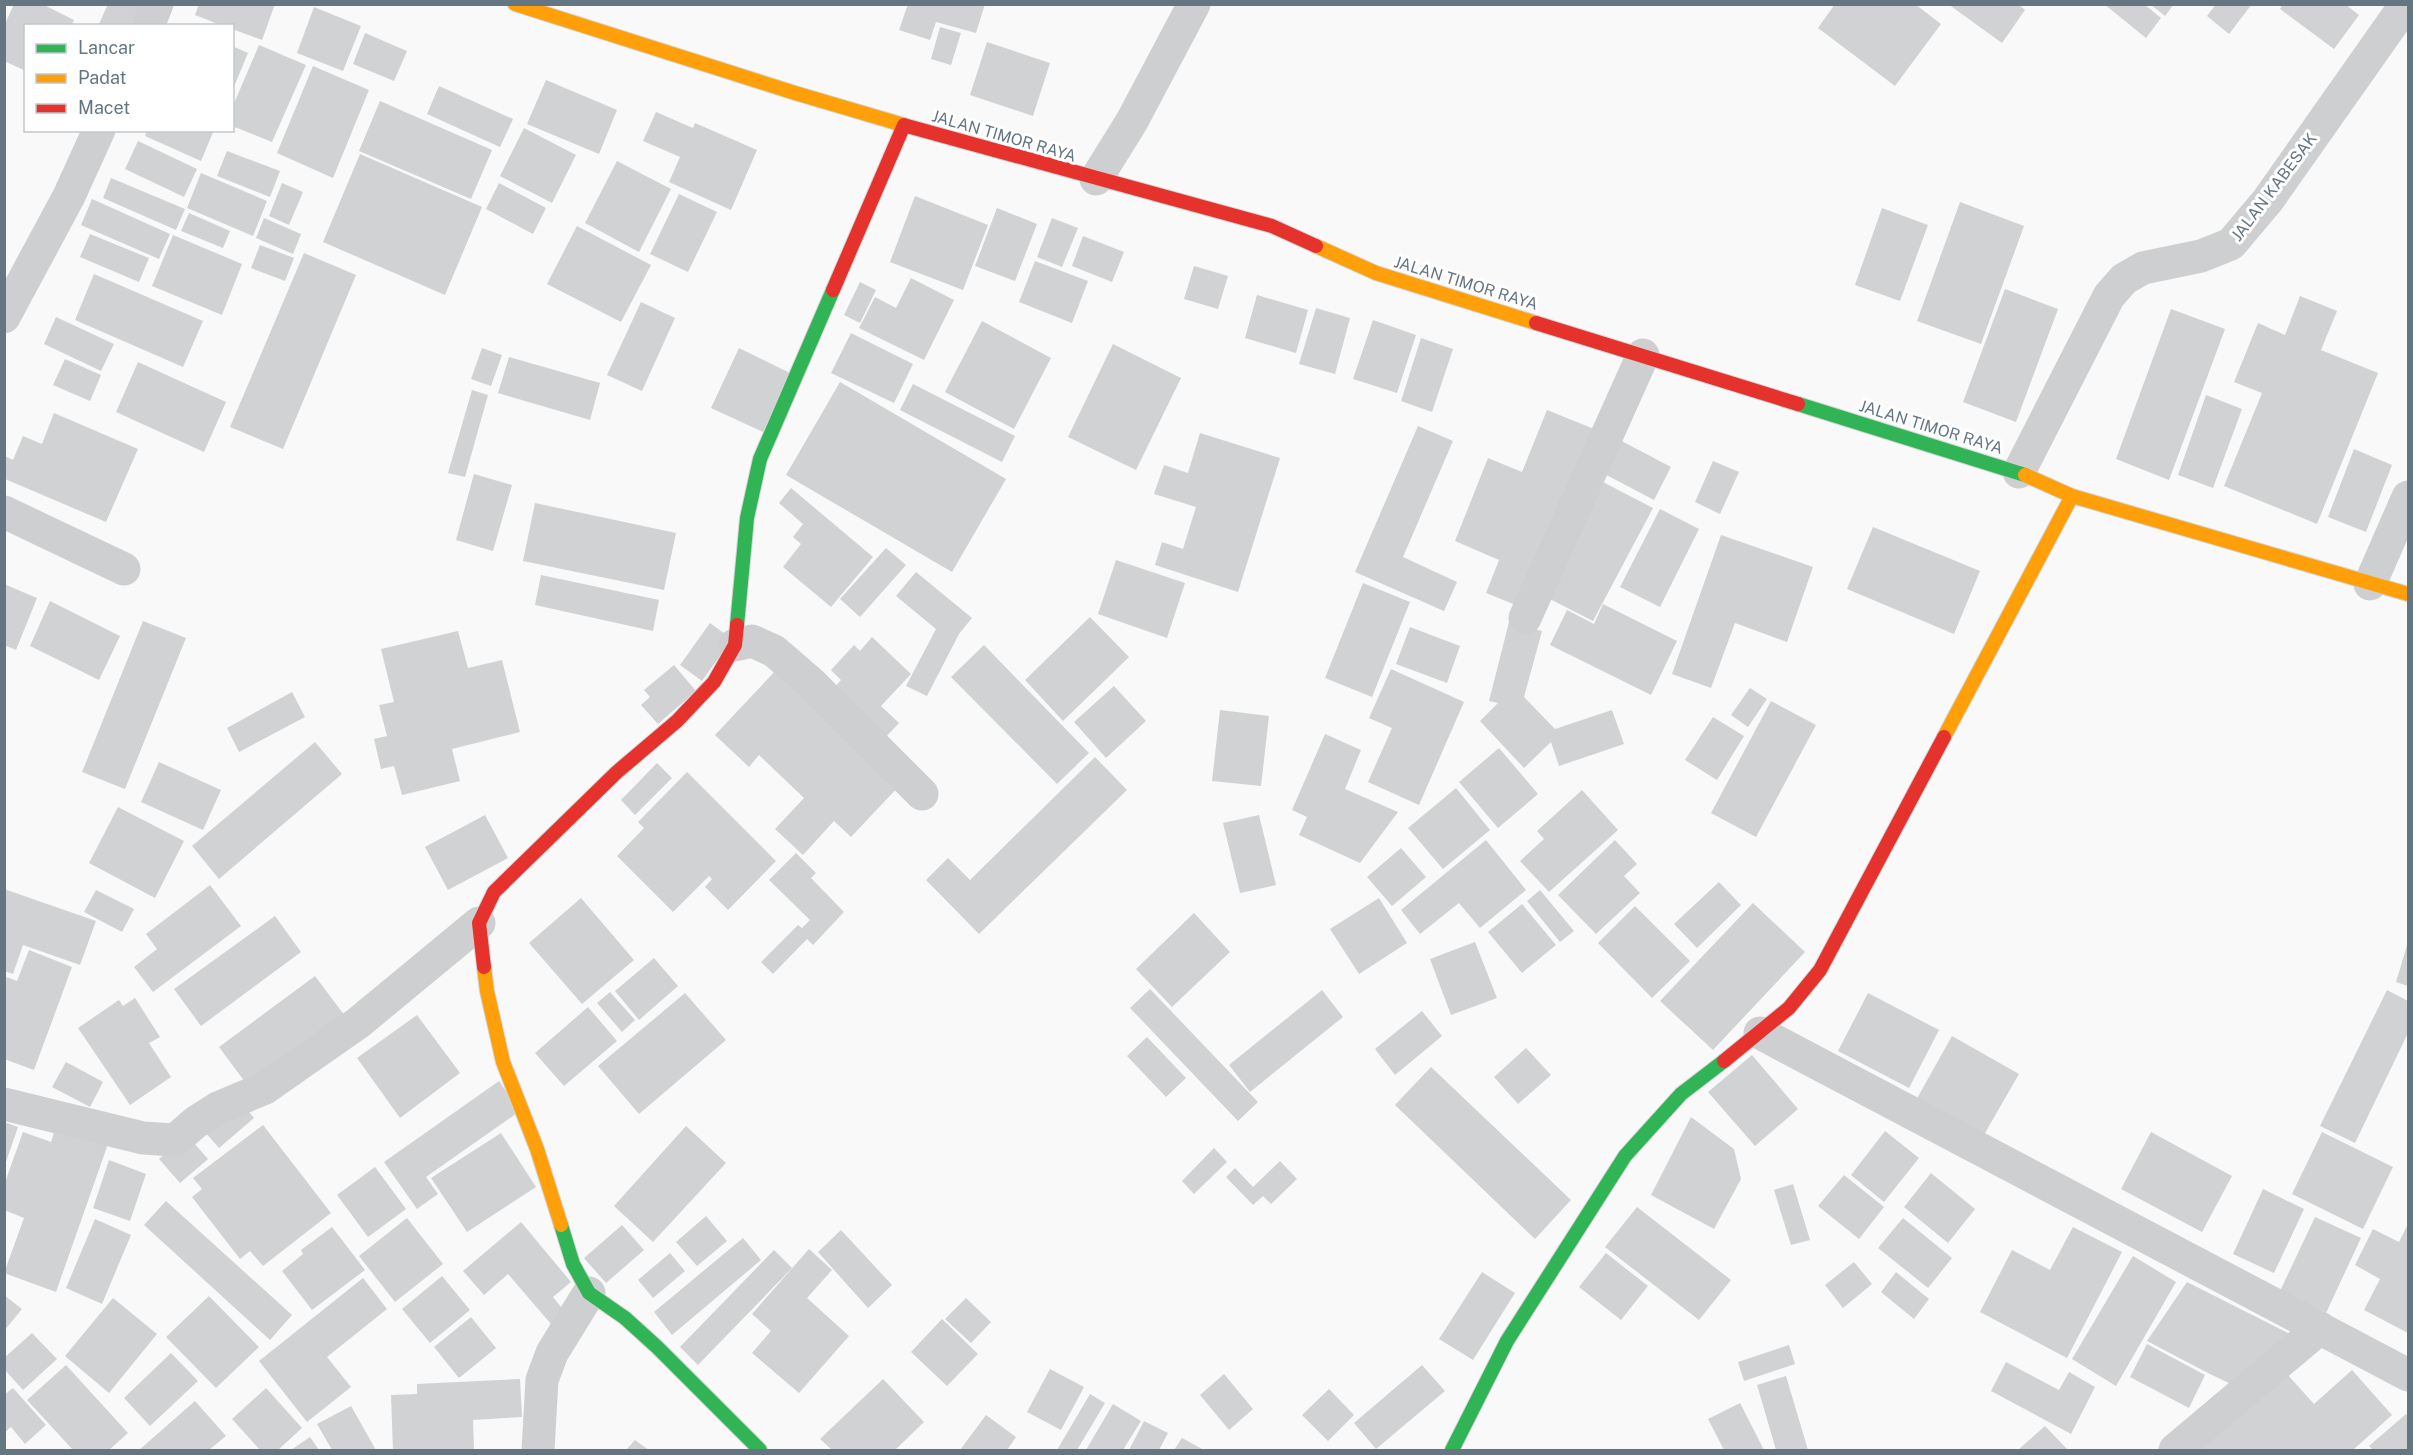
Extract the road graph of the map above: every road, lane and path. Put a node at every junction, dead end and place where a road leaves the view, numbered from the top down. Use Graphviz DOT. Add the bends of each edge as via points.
graph roads {
  1 [pos="157,4"];
  2 [pos="514,4"];
  3 [pos="1194,4"];
  4 [pos="2406,4"];
  5 [pos="149,24"];
  6 [pos="904,125"];
  7 [pos="98,132"];
  8 [pos="1096,179"];
  9 [pos="4,317"];
  10 [pos="1643,355"];
  11 [pos="2019,472"];
  12 [pos="2072,496"];
  13 [pos="2409,497"];
  14 [pos="4,512"];
  15 [pos="123,569"];
  16 [pos="2370,585"];
  17 [pos="2409,594"];
  18 [pos="1525,618"];
  19 [pos="735,645"];
  20 [pos="922,794"];
  21 [pos="479,923"];
  22 [pos="1760,1033"];
  23 [pos="4,1104"];
  24 [pos="590,1293"];
  25 [pos="2320,1328"];
  26 [pos="2409,1375"];
  27 [pos="538,1450"];
  28 [pos="760,1450"];
  29 [pos="1452,1450"];
  30 [pos="2175,1450"];
  1 -- 5 [label="street"];
  2 -- 6 [label="main road, JALAN TIMOR RAYA"];
  3 -- 8 [label="street"];
  4 -- 11 [label="street, JALAN KABESAK" via="2268,200 2231,244 2201,256 2143,268 2124,279 2109,296"];
  6 -- 8 [label="main road, JALAN TIMOR RAYA"];
  6 -- 19 [label="main road" via="760,459 747,518"];
  7 -- 9 [label="street" via="69,196"];
  8 -- 10 [label="main road, JALAN TIMOR RAYA" via="1272,226 1376,273"];
  10 -- 11 [label="main road, JALAN TIMOR RAYA"];
  10 -- 18 [label="street"];
  11 -- 12 [label="main road, JALAN TIMOR RAYA"];
  12 -- 16 [label="main road, JALAN TIMOR RAYA"];
  12 -- 22 [label="main road" via="1820,970 1789,1008"];
  13 -- 16 [label="street"];
  14 -- 15 [label="street"];
  16 -- 17 [label="main road, JALAN TIMOR RAYA"];
  19 -- 20 [label="street" via="752,641 774,651"];
  19 -- 21 [label="main road" via="714,682 677,721 616,772 494,892"];
  21 -- 23 [label="street" via="358,1023 264,1088 218,1108 175,1140 143,1138"];
  21 -- 24 [label="main road" via="487,991 503,1062 537,1149 573,1264"];
  22 -- 25 [label="street"];
  22 -- 29 [label="main road" via="1681,1094 1625,1156 1507,1341"];
  24 -- 27 [label="street" via="552,1353 542,1380"];
  24 -- 28 [label="main road" via="657,1347"];
  25 -- 26 [label="street"];
  25 -- 30 [label="street"];
}
